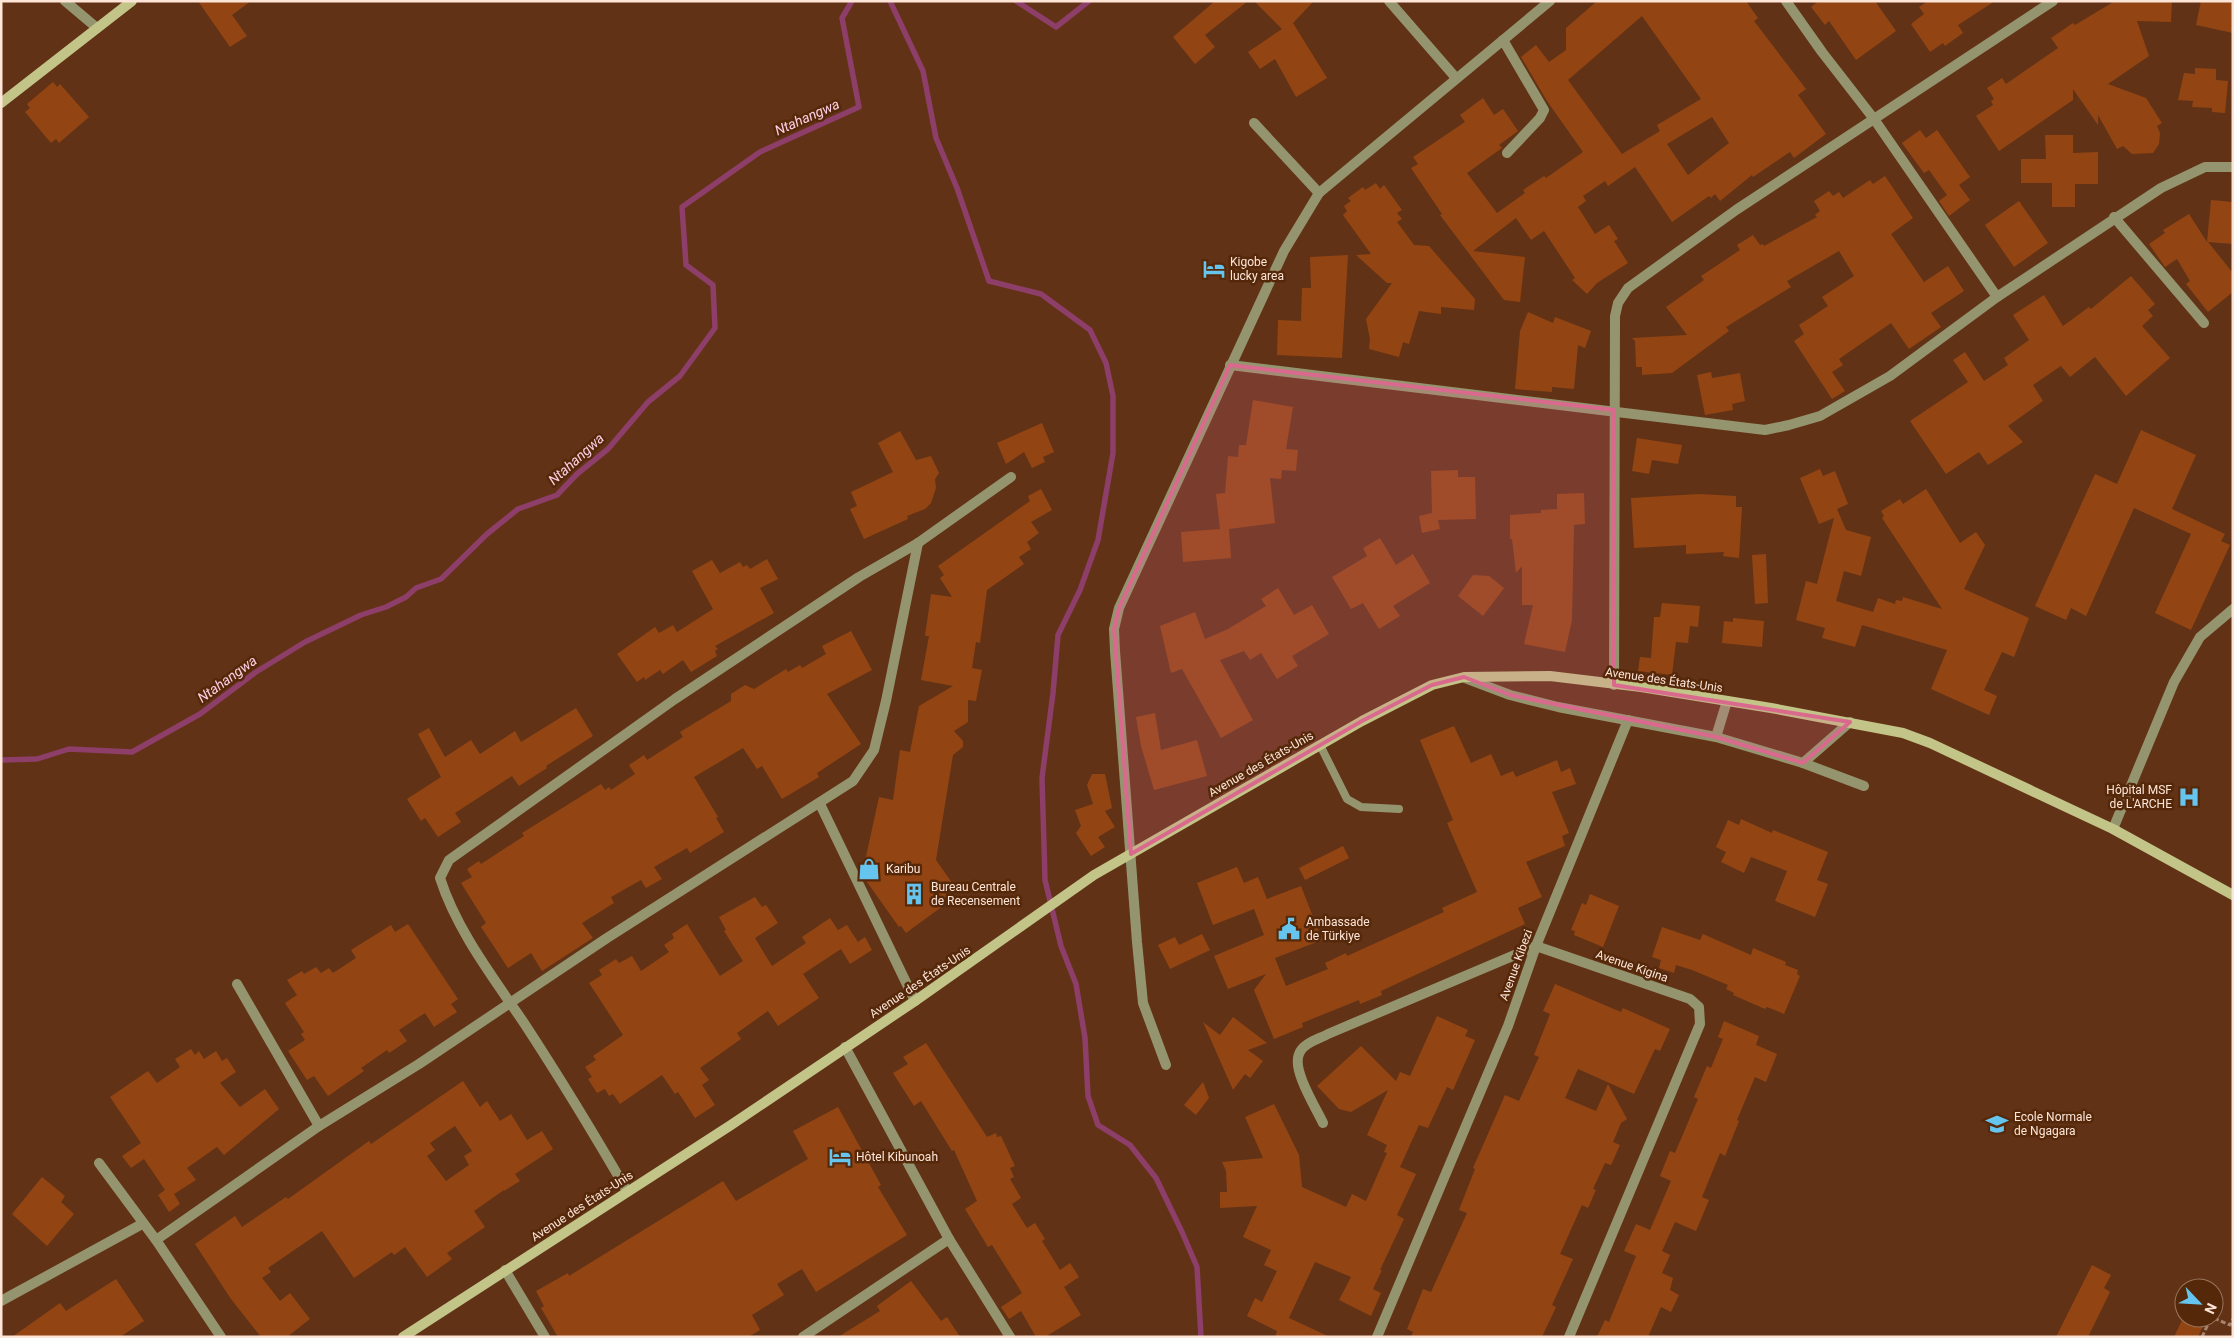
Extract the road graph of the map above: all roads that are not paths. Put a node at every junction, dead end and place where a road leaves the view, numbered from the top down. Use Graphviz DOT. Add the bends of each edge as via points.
graph roads {
  1 [pos="65,1"];
  2 [pos="132,1"];
  3 [pos="1389,1"];
  4 [pos="1550,1"];
  5 [pos="1786,1"];
  6 [pos="2053,1"];
  7 [pos="97,28"];
  8 [pos="1503,40"];
  9 [pos="1456,78"];
  10 [pos="1,103"];
  11 [pos="1874,119"];
  12 [pos="1254,123"];
  13 [pos="1507,153"];
  14 [pos="2233,167"];
  15 [pos="1318,192"];
  16 [pos="2114,218"];
  17 [pos="1997,297"];
  18 [pos="2204,323"];
  19 [pos="1230,365"];
  20 [pos="1614,410"];
  21 [pos="1011,477"];
  22 [pos="918,542"];
  23 [pos="2233,609"];
  24 [pos="1464,677"];
  25 [pos="1614,685"];
  26 [pos="1727,701"];
  27 [pos="1628,720"];
  28 [pos="1850,722"];
  29 [pos="1716,737"];
  30 [pos="1320,744"];
  31 [pos="1803,763"];
  32 [pos="1864,786"];
  33 [pos="820,804"];
  34 [pos="1399,809"];
  35 [pos="2113,829"];
  36 [pos="1131,854"];
  37 [pos="2233,895"];
  38 [pos="1536,946"];
  39 [pos="238,984"];
  40 [pos="915,1001"];
  41 [pos="510,1002"];
  42 [pos="845,1047"];
  43 [pos="1166,1064"];
  44 [pos="1323,1123"];
  45 [pos="319,1126"];
  46 [pos="99,1163"];
  47 [pos="628,1191"];
  48 [pos="142,1224"];
  49 [pos="949,1239"];
  50 [pos="156,1240"];
  51 [pos="506,1270"];
  52 [pos="1,1301"];
  53 [pos="221,1337"];
  54 [pos="403,1337"];
  55 [pos="545,1337"];
  56 [pos="803,1337"];
  57 [pos="1010,1337"];
  58 [pos="1377,1337"];
  59 [pos="1569,1337"];
  1 -- 7 [label="street"];
  2 -- 7 [label="street"];
  3 -- 9 [label="street"];
  4 -- 8 [label="street"];
  5 -- 11 [label="street"];
  6 -- 11 [label="street"];
  7 -- 10 [label="street"];
  8 -- 9 [label="street"];
  8 -- 13 [label="street" via="1544,110"];
  9 -- 15 [label="street"];
  11 -- 17 [label="street"];
  11 -- 20 [label="street" via="1736,210 1628,288 1618,302 1615,316"];
  12 -- 15 [label="street"];
  14 -- 16 [label="street" via="2205,167 2162,188"];
  15 -- 19 [label="street" via="1284,250"];
  16 -- 17 [label="street"];
  16 -- 18 [label="street"];
  17 -- 20 [label="street" via="1890,376 1820,416 1805,421 1765,430"];
  19 -- 20 [label="street"];
  19 -- 36 [label="street" via="1119,608 1114,629"];
  20 -- 25 [label="street"];
  21 -- 22 [label="street"];
  22 -- 33 [label="street" via="874,750 853,782"];
  22 -- 41 [label="street" via="859,577 676,699 448,860 440,878 446,896 482,962"];
  23 -- 35 [label="street" via="2200,638 2174,682"];
  24 -- 25 [label="street, Avenue des États-Unis" via="1550,676"];
  24 -- 27 [label="street" via="1510,695"];
  24 -- 30 [label="street, Avenue des États-Unis" via="1432,685"];
  25 -- 26 [label="street, Avenue des États-Unis"];
  26 -- 28 [label="street, Avenue des États-Unis"];
  26 -- 29 [label="street"];
  27 -- 29 [label="street"];
  27 -- 38 [label="street, Avenue Kibezi"];
  28 -- 31 [label="street"];
  28 -- 35 [label="street, Avenue des États-Unis" via="1903,733 1930,743"];
  29 -- 31 [label="street"];
  30 -- 34 [label="lane" via="1347,799 1361,807"];
  30 -- 36 [label="street, Avenue des États-Unis"];
  31 -- 32 [label="street"];
  33 -- 40 [label="street"];
  33 -- 41 [label="street"];
  35 -- 37 [label="street, Avenue des États-Unis"];
  36 -- 40 [label="street, Avenue des États-Unis" via="1094,875"];
  36 -- 43 [label="street" via="1144,1003"];
  38 -- 44 [label="street" via="1307,1045 1299,1052 1297,1067"];
  38 -- 58 [label="street, Avenue Kibezi" via="1508,1026"];
  38 -- 59 [label="street, Avenue Kigina" via="1690,999 1699,1007 1700,1024"];
  39 -- 45 [label="street"];
  40 -- 42 [label="street, Avenue des États-Unis"];
  41 -- 45 [label="street"];
  41 -- 47 [label="street"];
  42 -- 47 [label="street, Avenue des États-Unis"];
  42 -- 49 [label="street"];
  45 -- 50 [label="street"];
  46 -- 48 [label="street"];
  47 -- 51 [label="street, Avenue des États-Unis"];
  48 -- 50 [label="street"];
  48 -- 52 [label="street"];
  49 -- 56 [label="street"];
  49 -- 57 [label="street"];
  50 -- 53 [label="street"];
  51 -- 54 [label="street, Avenue des États-Unis"];
  51 -- 55 [label="street"];
}
